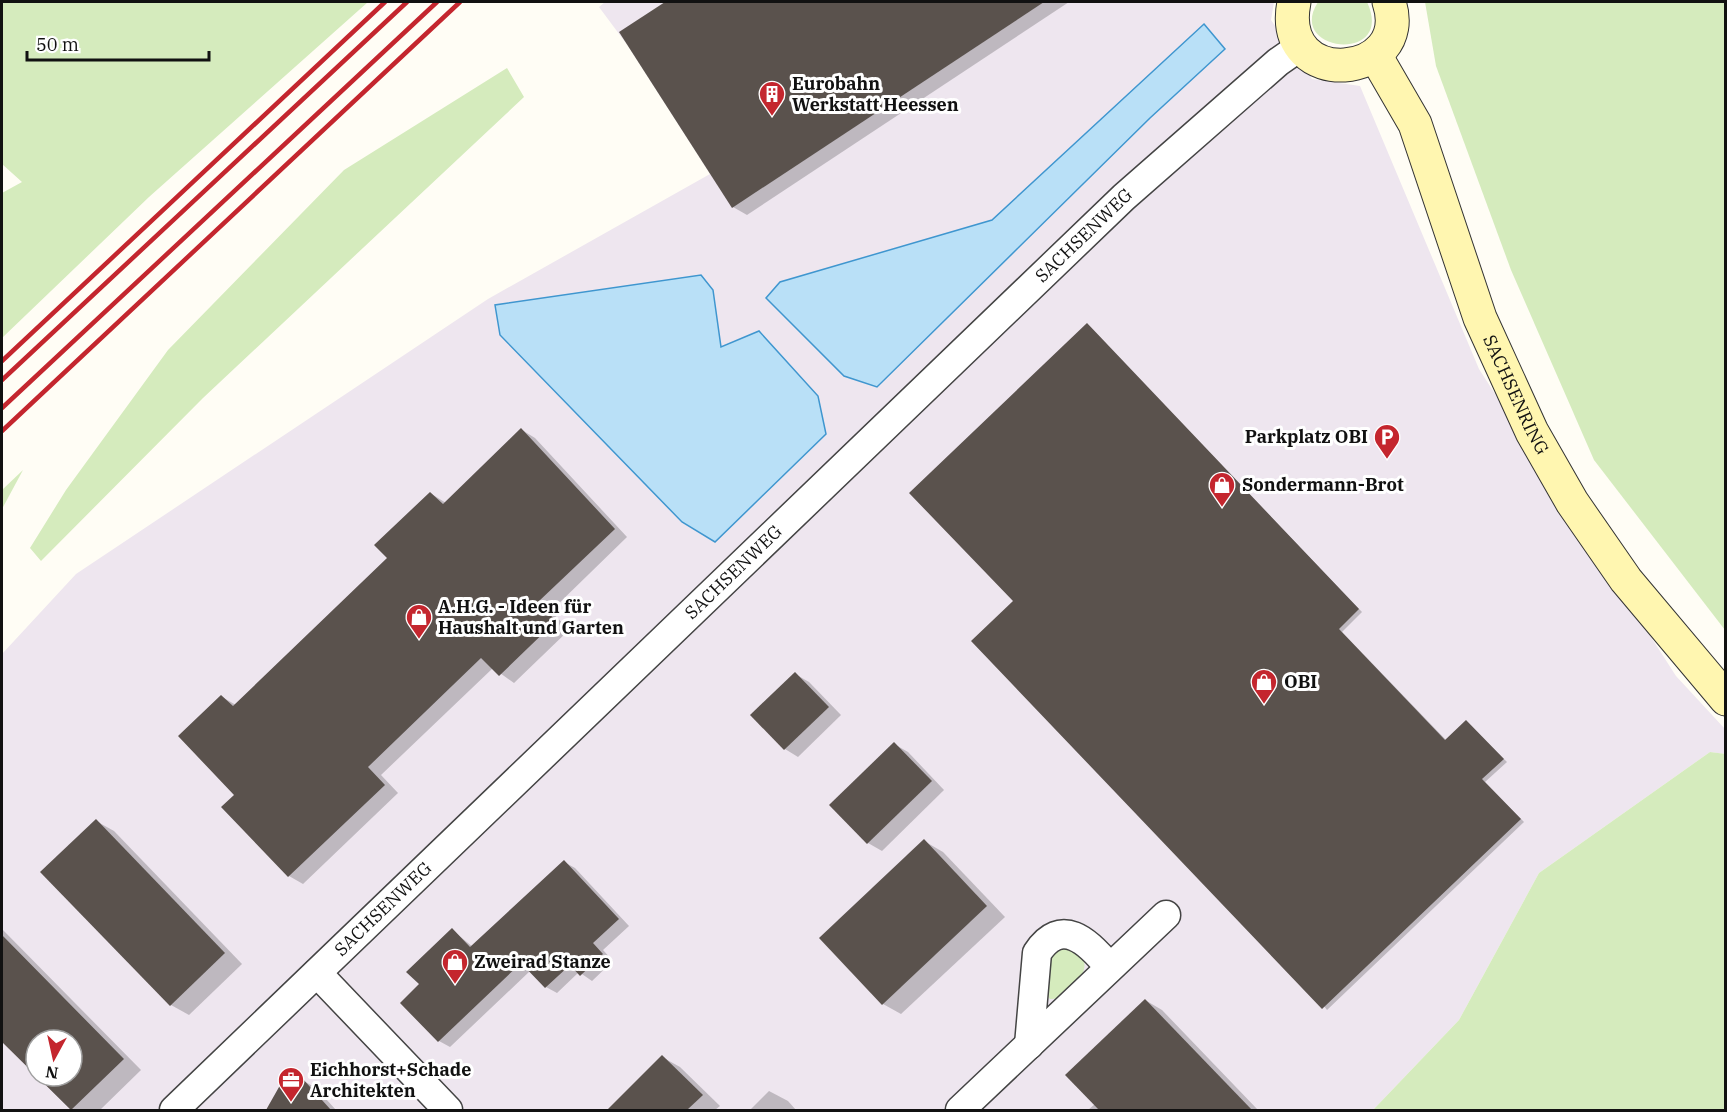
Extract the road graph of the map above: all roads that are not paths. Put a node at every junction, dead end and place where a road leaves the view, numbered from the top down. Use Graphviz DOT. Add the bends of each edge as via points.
graph roads {
  1 [pos="1294,2"];
  2 [pos="1389,2"];
  3 [pos="1301,46"];
  4 [pos="1375,55"];
  5 [pos="1725,699"];
  6 [pos="1166,915"];
  7 [pos="1109,967"];
  8 [pos="317,973"];
  9 [pos="1029,1045"];
  10 [pos="174,1110"];
  11 [pos="448,1110"];
  12 [pos="960,1110"];
  1 -- 3 [label="street" via="1292,24"];
  2 -- 4 [label="street" via="1389,33"];
  3 -- 4 [label="street" via="1310,56 1336,66 1350,66"];
  3 -- 8 [label="street, SACHSENWEG" via="1124,197"];
  4 -- 5 [label="street, SACHSENRING" via="1415,124 1480,318 1532,432 1572,502 1626,580"];
  6 -- 7 [label="street"];
  7 -- 9 [label="street"];
  7 -- 9 [label="street" via="1083,940 1054,935 1044,942 1036,953"];
  8 -- 10 [label="street, SACHSENWEG"];
  8 -- 11 [label="street"];
  9 -- 12 [label="street"];
}
